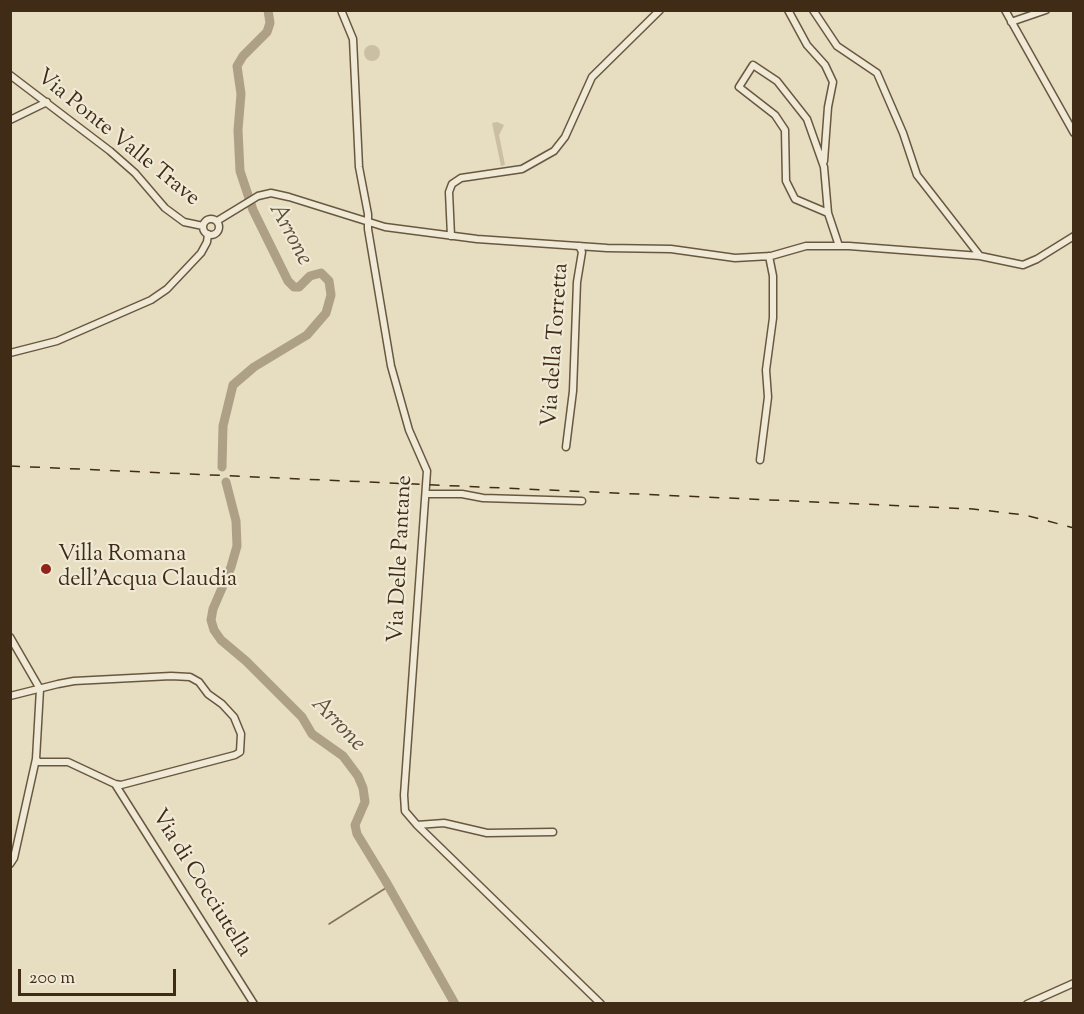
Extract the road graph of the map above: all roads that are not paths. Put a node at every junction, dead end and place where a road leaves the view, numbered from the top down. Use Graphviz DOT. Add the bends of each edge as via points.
graph roads {
  1 [pos="341,10"];
  2 [pos="660,10"];
  3 [pos="788,10"];
  4 [pos="813,10"];
  5 [pos="1005,10"];
  6 [pos="1046,10"];
  7 [pos="1011,22"];
  8 [pos="10,75"];
  9 [pos="47,102"];
  10 [pos="10,120"];
  11 [pos="1074,133"];
  12 [pos="824,166"];
  13 [pos="828,213"];
  14 [pos="217,221"];
  15 [pos="368,221"];
  16 [pos="203,226"];
  17 [pos="208,234"];
  18 [pos="451,236"];
  19 [pos="1074,236"];
  20 [pos="579,246"];
  21 [pos="839,246"];
  22 [pos="769,256"];
  23 [pos="980,256"];
  24 [pos="10,353"];
  25 [pos="566,447"];
  26 [pos="760,460"];
  27 [pos="426,494"];
  28 [pos="582,501"];
  29 [pos="10,637"];
  30 [pos="40,689"];
  31 [pos="10,696"];
  32 [pos="36,759"];
  33 [pos="115,784"];
  34 [pos="417,825"];
  35 [pos="553,832"];
  36 [pos="11,864"];
  37 [pos="1074,983"];
  38 [pos="254,1004"];
  39 [pos="601,1004"];
  40 [pos="1027,1004"];
  1 -- 15 [label="street, Via Delle Pantane" via="353,39 358,156"];
  2 -- 18 [label="street" via="592,77 565,137 554,151 522,169 461,178 452,184"];
  3 -- 12 [label="street" via="833,82"];
  4 -- 23 [label="street" via="837,46 877,74 917,175"];
  5 -- 7 [label="street"];
  6 -- 7 [label="street"];
  7 -- 11 [label="street"];
  8 -- 9 [label="street, Via Ponte Valle Trave"];
  9 -- 10 [label="street"];
  9 -- 16 [label="street, Via Ponte Valle Trave" via="135,173 165,208 184,222"];
  12 -- 13 [label="street"];
  12 -- 13 [label="street" via="807,119 777,81 753,64 739,87 775,115 784,130 786,181 795,198"];
  13 -- 21 [label="street"];
  14 -- 15 [label="street" via="266,193"];
  14 -- 16 [label="street" via="209,219"];
  14 -- 17 [label="street" via="217,231"];
  15 -- 18 [label="street"];
  15 -- 27 [label="street, Via Delle Pantane" via="394,381 409,430 427,469"];
  16 -- 17 [label="street"];
  17 -- 24 [label="street" via="201,253 151,300 57,341"];
  18 -- 20 [label="street"];
  19 -- 23 [label="street" via="1027,264"];
  20 -- 22 [label="street" via="671,249 735,258"];
  20 -- 25 [label="street, Via della Torretta" via="582,252"];
  21 -- 22 [label="street" via="806,246"];
  21 -- 23 [label="street"];
  22 -- 26 [label="street" via="773,318"];
  27 -- 28 [label="street"];
  27 -- 34 [label="street, Via Delle Pantane" via="404,795 406,813"];
  29 -- 30 [label="street"];
  30 -- 31 [label="street"];
  30 -- 32 [label="street"];
  30 -- 33 [label="street" via="83,680 192,678 235,719 241,734 240,752 235,756"];
  32 -- 33 [label="street" via="68,762"];
  32 -- 36 [label="street"];
  33 -- 38 [label="street, Via di Cocciutella"];
  34 -- 35 [label="street" via="444,823 487,833"];
  34 -- 39 [label="street, Via Delle Pantane"];
  37 -- 40 [label="street"];
}
